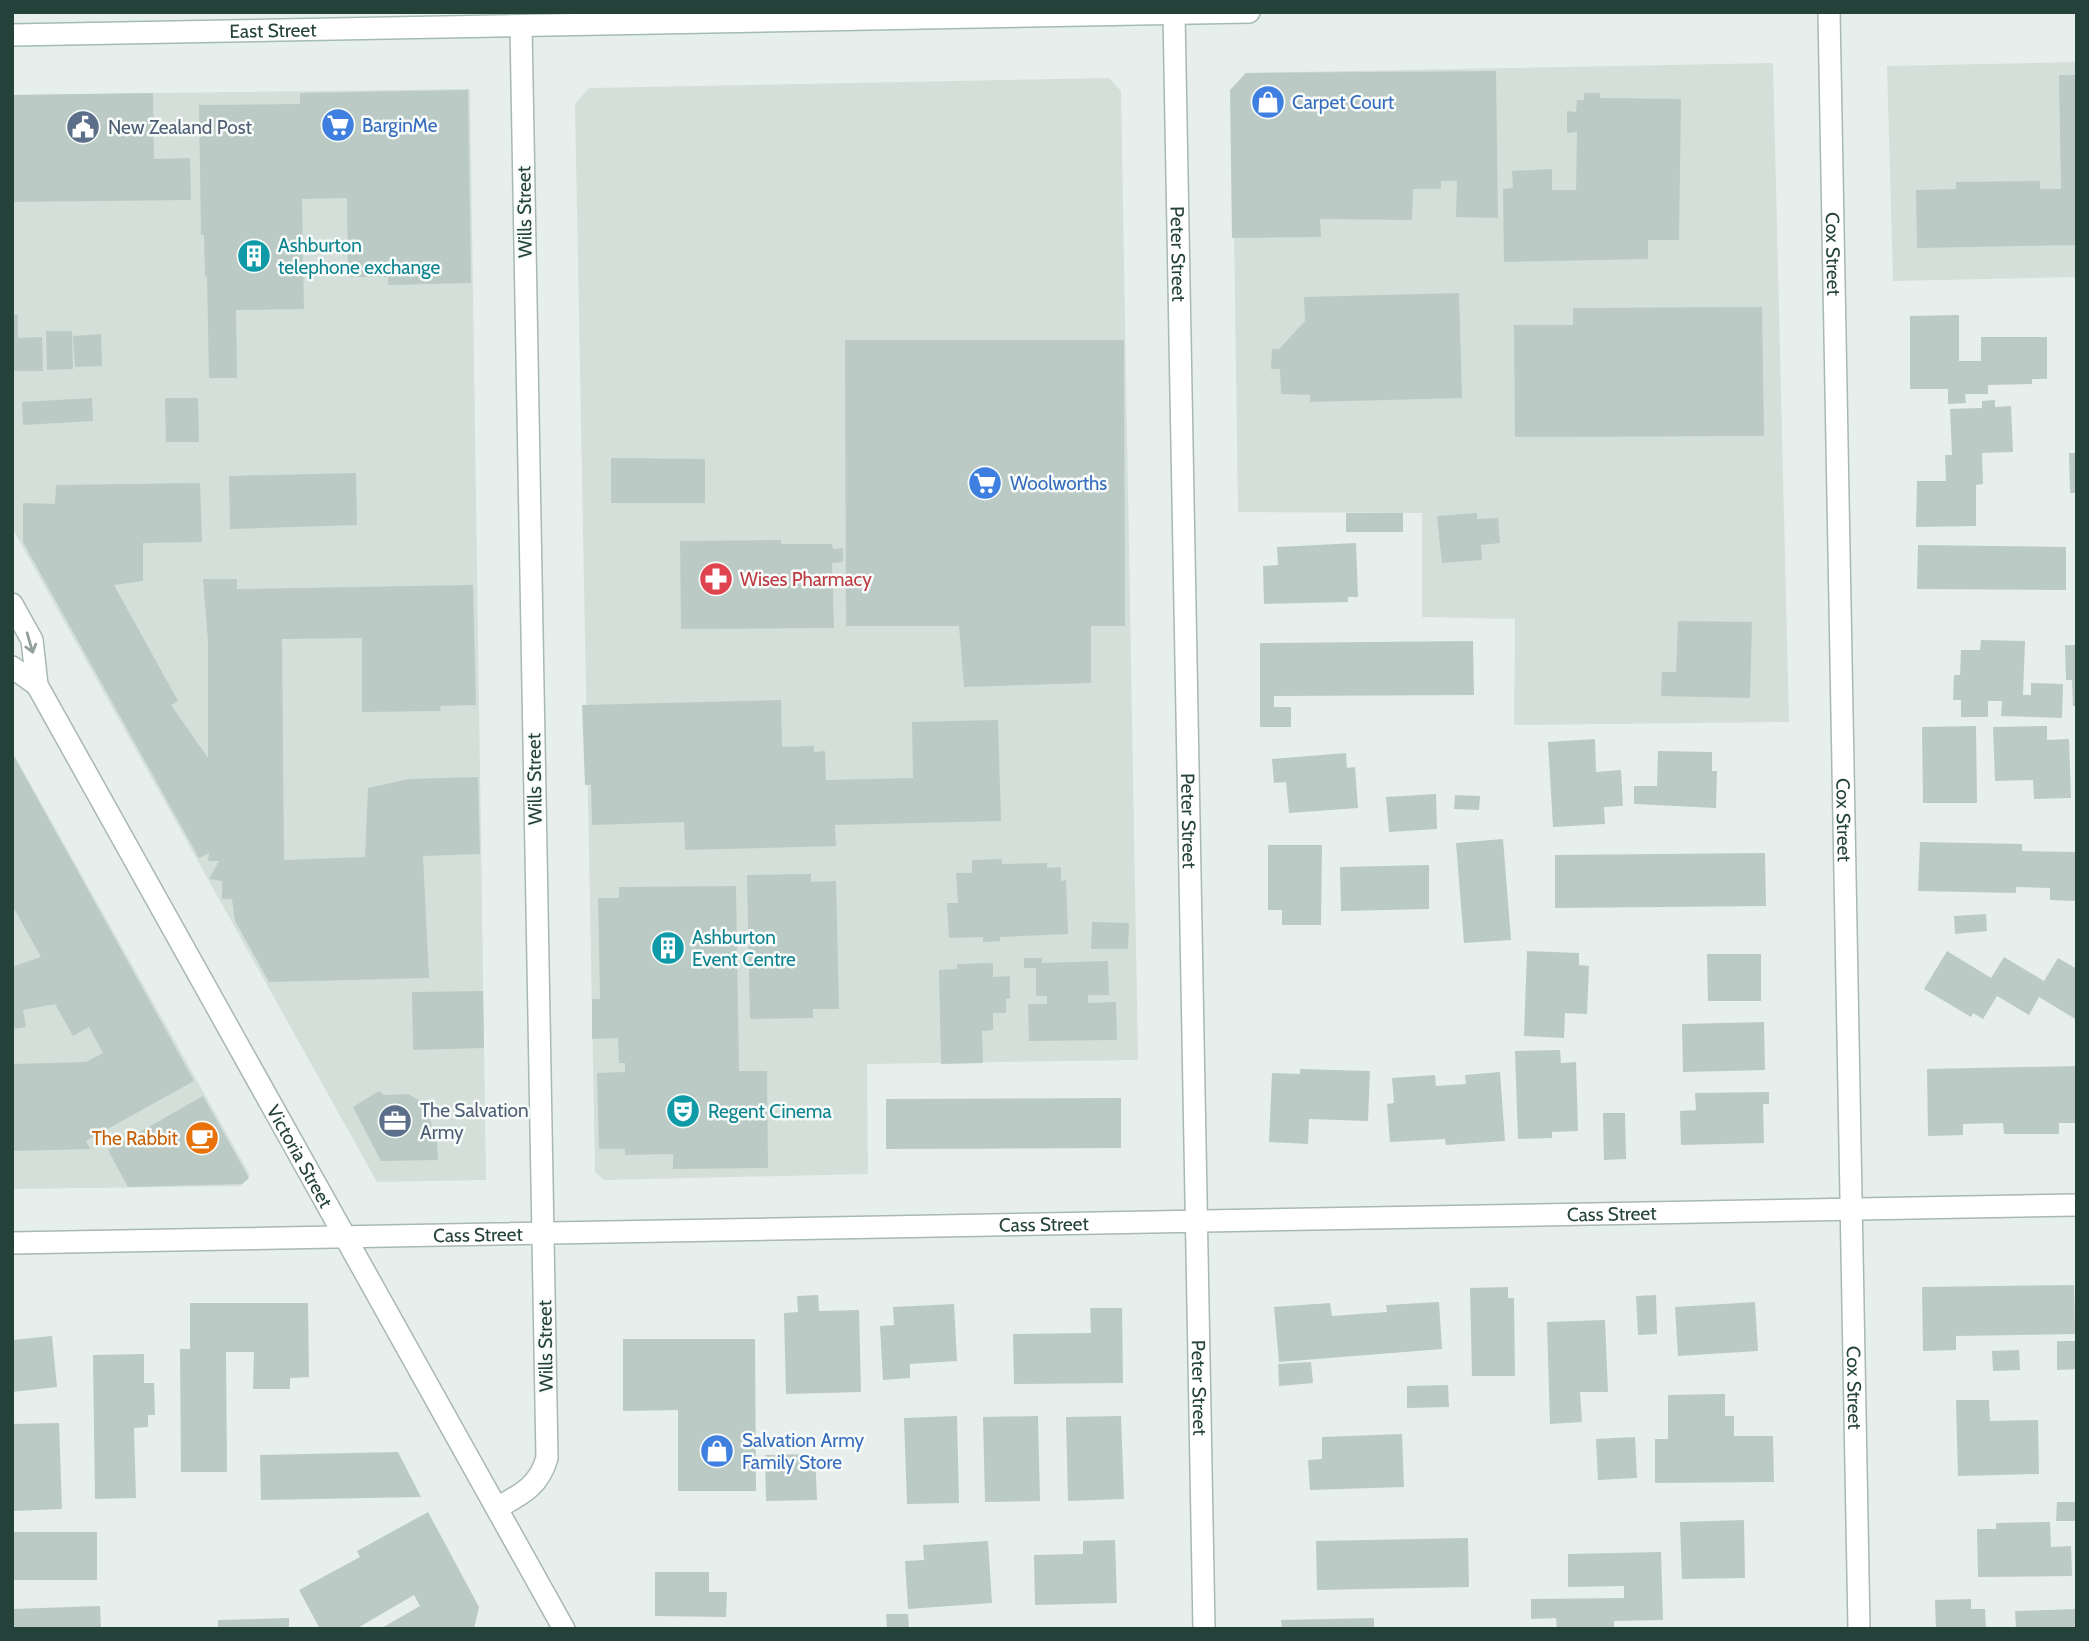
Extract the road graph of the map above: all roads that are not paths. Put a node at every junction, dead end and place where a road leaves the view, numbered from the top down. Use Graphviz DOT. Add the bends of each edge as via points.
graph roads {
  1 [pos="1249,12"];
  2 [pos="1829,12"];
  3 [pos="1174,14"];
  4 [pos="521,26"];
  5 [pos="12,35"];
  6 [pos="12,604"];
  7 [pos="12,667"];
  8 [pos="37,685"];
  9 [pos="2077,1205"];
  10 [pos="1851,1209"];
  11 [pos="1196,1222"];
  12 [pos="543,1234"];
  13 [pos="344,1237"];
  14 [pos="12,1243"];
  15 [pos="497,1508"];
  16 [pos="564,1629"];
  17 [pos="1204,1629"];
  18 [pos="1859,1629"];
  1 -- 3 [label="street, East Street"];
  2 -- 10 [label="street, Cox Street"];
  3 -- 4 [label="street, East Street"];
  3 -- 11 [label="street, Peter Street"];
  4 -- 5 [label="street, East Street"];
  4 -- 12 [label="street, Wills Street"];
  6 -- 8 [label="street, Victoria Street, one-way" via="32,640"];
  7 -- 8 [label="street, Victoria Street"];
  8 -- 13 [label="street, Victoria Street"];
  9 -- 10 [label="street, Cass Street"];
  10 -- 11 [label="street, Cass Street"];
  10 -- 18 [label="street, Cox Street"];
  11 -- 12 [label="street, Cass Street"];
  11 -- 17 [label="street, Peter Street"];
  12 -- 13 [label="street, Cass Street"];
  12 -- 15 [label="street, Wills Street" via="547,1458 536,1483"];
  13 -- 14 [label="street, Cass Street"];
  13 -- 15 [label="street, Victoria Street"];
  15 -- 16 [label="street, Victoria Street"];
}
